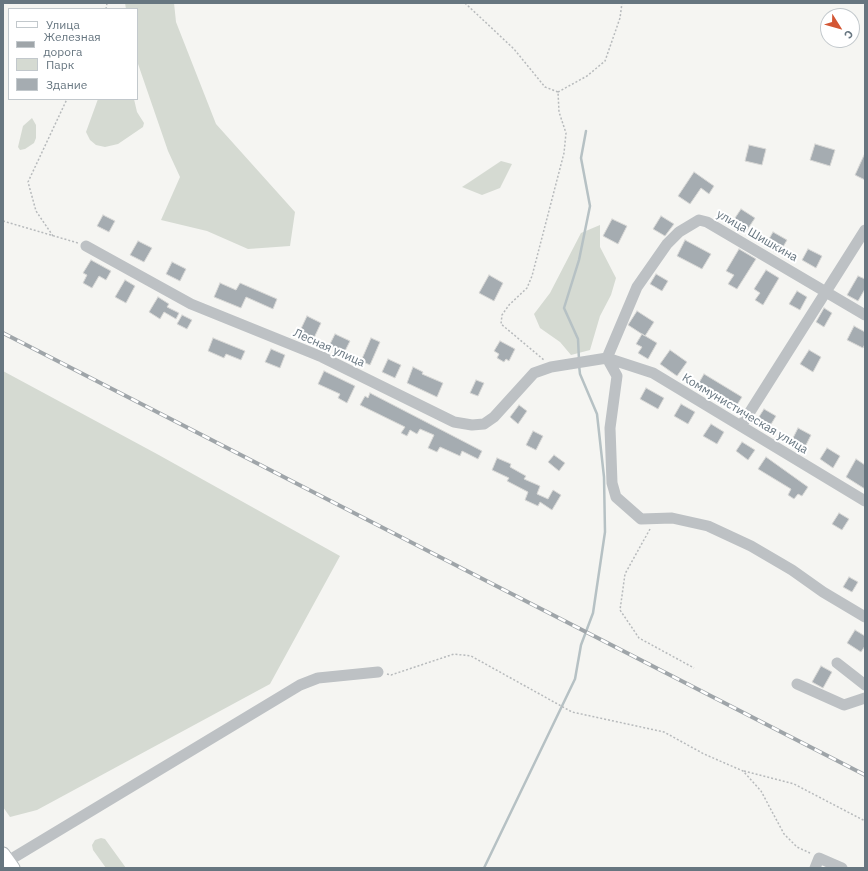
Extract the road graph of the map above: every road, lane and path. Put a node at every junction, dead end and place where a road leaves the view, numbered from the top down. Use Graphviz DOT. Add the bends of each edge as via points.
graph roads {
  1 [pos="465,3"];
  2 [pos="622,3"];
  3 [pos="558,92"];
  4 [pos="67,100"];
  5 [pos="3,221"];
  6 [pos="865,230"];
  7 [pos="53,236"];
  8 [pos="86,246"];
  9 [pos="826,292"];
  10 [pos="865,315"];
  11 [pos="603,359"];
  12 [pos="551,367"];
  13 [pos="741,426"];
  14 [pos="865,501"];
  15 [pos="656,518"];
  16 [pos="865,617"];
  17 [pos="837,663"];
  18 [pos="694,668"];
  19 [pos="378,672"];
  20 [pos="797,684"];
  21 [pos="865,685"];
  22 [pos="865,698"];
  23 [pos="743,771"];
  24 [pos="865,821"];
  25 [pos="819,858"];
  26 [pos="8,861"];
  27 [pos="814,868"];
  28 [pos="842,868"];
  1 -- 3 [label="path" via="514,49 545,87"];
  2 -- 3 [label="path" via="620,18 605,61 587,76"];
  3 -- 12 [label="path" via="566,133 564,153 532,276 527,288 502,315 501,324"];
  4 -- 7 [label="path" via="28,182 36,211"];
  5 -- 7 [label="path"];
  6 -- 9 [label="street"];
  7 -- 8 [label="path"];
  8 -- 12 [label="street, Лесная улица" via="191,304 322,357 454,422 484,424 494,417 534,373"];
  9 -- 10 [label="street, улица Шишкина"];
  9 -- 11 [label="street, улица Шишкина" via="707,222 699,220 679,232 667,244 637,287"];
  9 -- 13 [label="street"];
  11 -- 12 [label="street, Лесная улица"];
  11 -- 13 [label="street, Коммунистическая улица" via="652,373"];
  11 -- 15 [label="street" via="617,376 610,428 612,483 616,497 641,519"];
  13 -- 14 [label="street, Коммунистическая улица"];
  15 -- 16 [label="street" via="672,518 708,526 744,542"];
  15 -- 18 [label="path" via="625,574 620,610 639,638"];
  17 -- 21 [label="street"];
  19 -- 23 [label="path" via="390,675 454,654 471,656 572,712 664,732 704,754"];
  19 -- 26 [label="street" via="318,678 300,684"];
  20 -- 22 [label="street" via="844,705"];
  23 -- 24 [label="path" via="794,784"];
  23 -- 25 [label="path" via="761,791 784,834 797,847"];
  25 -- 27 [label="street"];
  25 -- 28 [label="street"];
}
